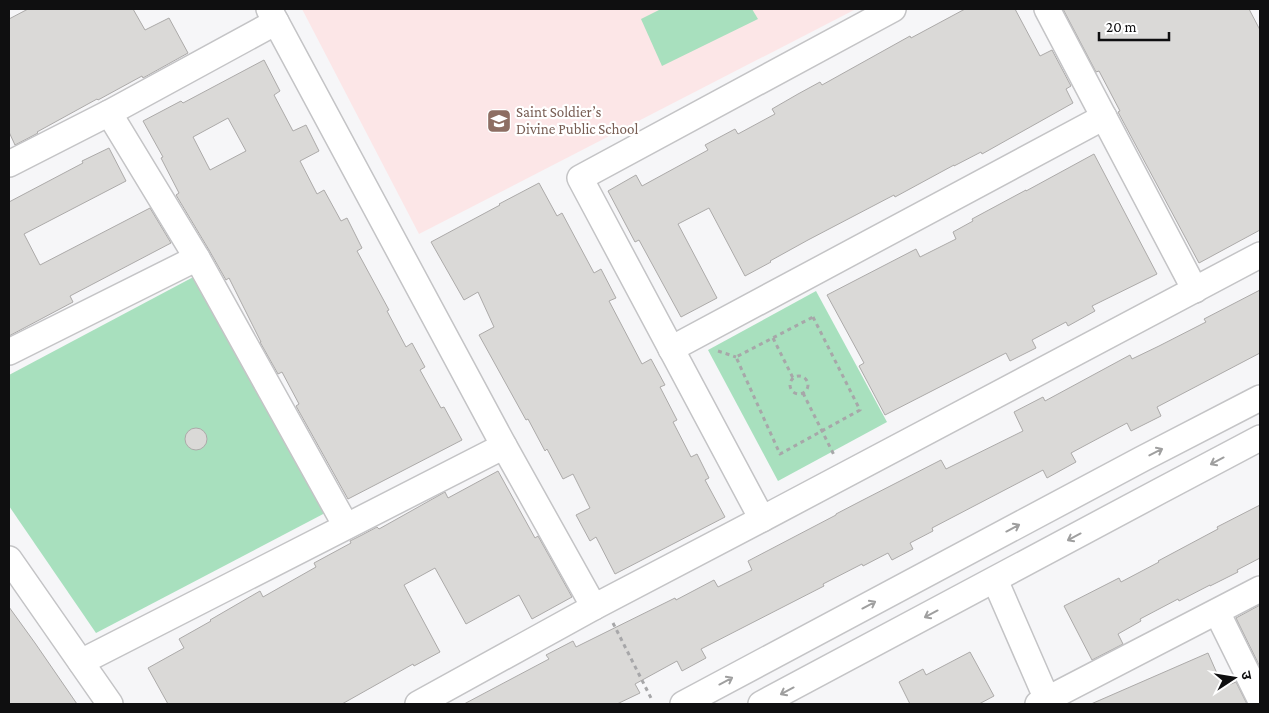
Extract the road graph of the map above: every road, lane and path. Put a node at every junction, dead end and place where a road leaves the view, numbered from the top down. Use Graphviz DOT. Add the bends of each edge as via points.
graph roads {
  1 [pos="893,9"];
  2 [pos="1047,9"];
  3 [pos="272,15"];
  4 [pos="109,113"];
  5 [pos="1104,118"];
  6 [pos="9,164"];
  7 [pos="1260,255"];
  8 [pos="197,258"];
  9 [pos="1195,290"];
  10 [pos="774,338"];
  11 [pos="671,349"];
  12 [pos="9,352"];
  13 [pos="793,378"];
  14 [pos="804,393"];
  15 [pos="1260,398"];
  16 [pos="822,431"];
  17 [pos="1260,438"];
  18 [pos="504,446"];
  19 [pos="844,476"];
  20 [pos="762,520"];
  21 [pos="346,526"];
  22 [pos="9,558"];
  23 [pos="995,580"];
  24 [pos="1260,589"];
  25 [pos="598,605"];
  26 [pos="1218,612"];
  27 [pos="81,662"];
  28 [pos="1260,699"];
  29 [pos="652,700"];
  30 [pos="1045,703"];
  31 [pos="110,704"];
  32 [pos="418,704"];
  33 [pos="683,704"];
  34 [pos="761,704"];
  1 -- 11 [label="street" via="580,178"];
  2 -- 5 [label="street"];
  3 -- 4 [label="street"];
  3 -- 18 [label="street"];
  4 -- 6 [label="street"];
  4 -- 8 [label="street"];
  5 -- 9 [label="street"];
  5 -- 11 [label="street"];
  7 -- 9 [label="street"];
  8 -- 12 [label="street"];
  8 -- 21 [label="street"];
  9 -- 19 [label="street"];
  10 -- 13 [label="path"];
  10 -- 16 [label="path" via="813,318 860,410"];
  10 -- 16 [label="path" via="736,357 780,454"];
  11 -- 20 [label="street"];
  13 -- 14 [label="path" via="789,386 792,391"];
  13 -- 14 [label="path" via="802,376 808,382"];
  14 -- 16 [label="path"];
  33 -- 15 [label="street, one-way"];
  16 -- 19 [label="path"];
  17 -- 23 [label="street, one-way"];
  18 -- 21 [label="street"];
  18 -- 25 [label="street"];
  19 -- 20 [label="street"];
  20 -- 25 [label="street"];
  21 -- 27 [label="street"];
  22 -- 27 [label="street"];
  23 -- 30 [label="street"];
  23 -- 34 [label="street, one-way"];
  24 -- 26 [label="street"];
  25 -- 29 [label="path"];
  25 -- 32 [label="street"];
  26 -- 28 [label="street"];
  26 -- 30 [label="street"];
  27 -- 31 [label="street"];
}
